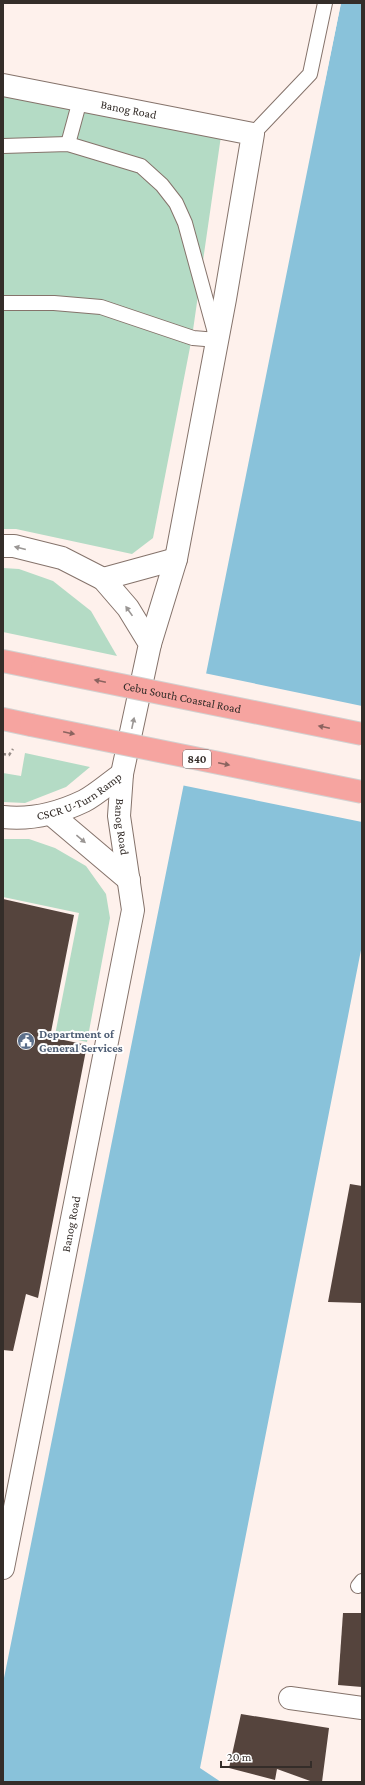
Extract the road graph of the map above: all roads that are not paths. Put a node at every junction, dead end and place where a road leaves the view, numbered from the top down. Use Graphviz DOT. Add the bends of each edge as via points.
graph roads {
  1 [pos="325,3"];
  2 [pos="3,85"];
  3 [pos="80,100"];
  4 [pos="253,134"];
  5 [pos="68,144"];
  6 [pos="3,146"];
  7 [pos="3,303"];
  8 [pos="217,340"];
  9 [pos="3,546"];
  10 [pos="176,559"];
  11 [pos="102,580"];
  12 [pos="150,644"];
  13 [pos="3,661"];
  14 [pos="3,719"];
  15 [pos="362,734"];
  16 [pos="122,774"];
  17 [pos="362,792"];
  18 [pos="51,814"];
  19 [pos="3,817"];
  20 [pos="130,880"];
  21 [pos="3,1568"];
  22 [pos="290,1698"];
  23 [pos="362,1708"];
  1 -- 4 [label="lane" via="310,74"];
  2 -- 3 [label="street, Banog Road"];
  3 -- 4 [label="street, Banog Road"];
  3 -- 5 [label="lane"];
  4 -- 8 [label="street, CSCR U-Turn Ramp"];
  5 -- 6 [label="lane"];
  5 -- 8 [label="lane" via="142,166 176,203 185,223"];
  7 -- 8 [label="lane" via="54,302 101,307 193,338"];
  8 -- 10 [label="street, CSCR U-Turn Ramp"];
  11 -- 9 [label="street, one-way" via="62,558 14,546"];
  10 -- 11 [label="street"];
  10 -- 12 [label="street, CSCR U-Turn Ramp"];
  12 -- 11 [label="street, one-way" via="128,608"];
  16 -- 12 [label="street, CSCR U-Turn Ramp, one-way"];
  15 -- 13 [label="highway, Cebu South Coastal Road, one-way, bridge"];
  14 -- 17 [label="highway, 840, one-way, bridge"];
  16 -- 18 [label="street, CSCR U-Turn Ramp" via="84,800"];
  16 -- 20 [label="street, Banog Road" via="119,816"];
  18 -- 19 [label="street, CSCR U-Turn Ramp"];
  18 -- 20 [label="street, Banog Road, one-way"];
  20 -- 21 [label="street, Banog Road" via="133,910"];
  22 -- 23 [label="street"];
}
